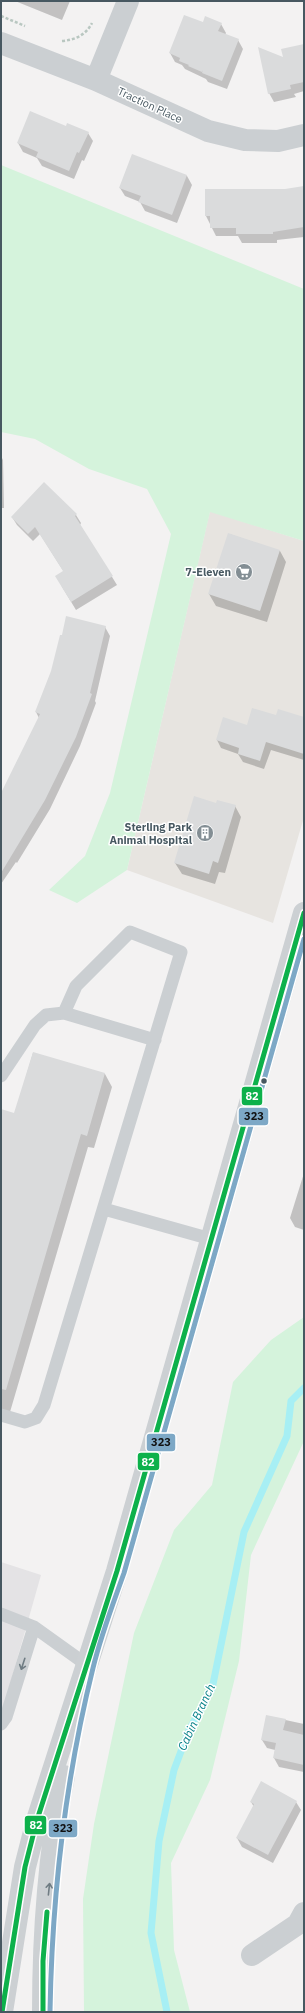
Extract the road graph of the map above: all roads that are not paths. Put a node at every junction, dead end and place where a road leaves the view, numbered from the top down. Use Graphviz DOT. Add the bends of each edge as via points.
graph roads {
  1 [pos="128,1"];
  2 [pos="1,43"];
  3 [pos="96,80"];
  4 [pos="304,135"];
  5 [pos="304,913"];
  6 [pos="64,1013"];
  7 [pos="155,1040"];
  8 [pos="1,1076"];
  9 [pos="104,1209"];
  10 [pos="210,1239"];
  11 [pos="1,1415"];
  12 [pos="1,1614"];
  13 [pos="34,1627"];
  14 [pos="86,1665"];
  15 [pos="1,1724"];
  16 [pos="304,1913"];
  17 [pos="252,1955"];
  18 [pos="2,2012"];
  19 [pos="43,2012"];
  1 -- 3 [label="street"];
  2 -- 3 [label="street, Traction Place"];
  3 -- 4 [label="street, Traction Place" via="208,131 245,140 278,141"];
  5 -- 10 [label="main road"];
  6 -- 7 [label="lane"];
  6 -- 7 [label="lane" via="76,986 130,932 181,952"];
  6 -- 8 [label="lane" via="46,1015 35,1025"];
  7 -- 9 [label="lane"];
  9 -- 10 [label="lane"];
  9 -- 11 [label="lane" via="44,1406 36,1418 25,1422"];
  10 -- 14 [label="main road" via="117,1571"];
  12 -- 13 [label="lane"];
  13 -- 14 [label="lane"];
  13 -- 15 [label="lane, one-way" via="6,1717"];
  14 -- 18 [label="main road" via="37,1820 27,1860"];
  19 -- 14 [label="main road, one-way" via="43,1961 58,1804"];
  16 -- 17 [label="street" via="298,1924"];
}
